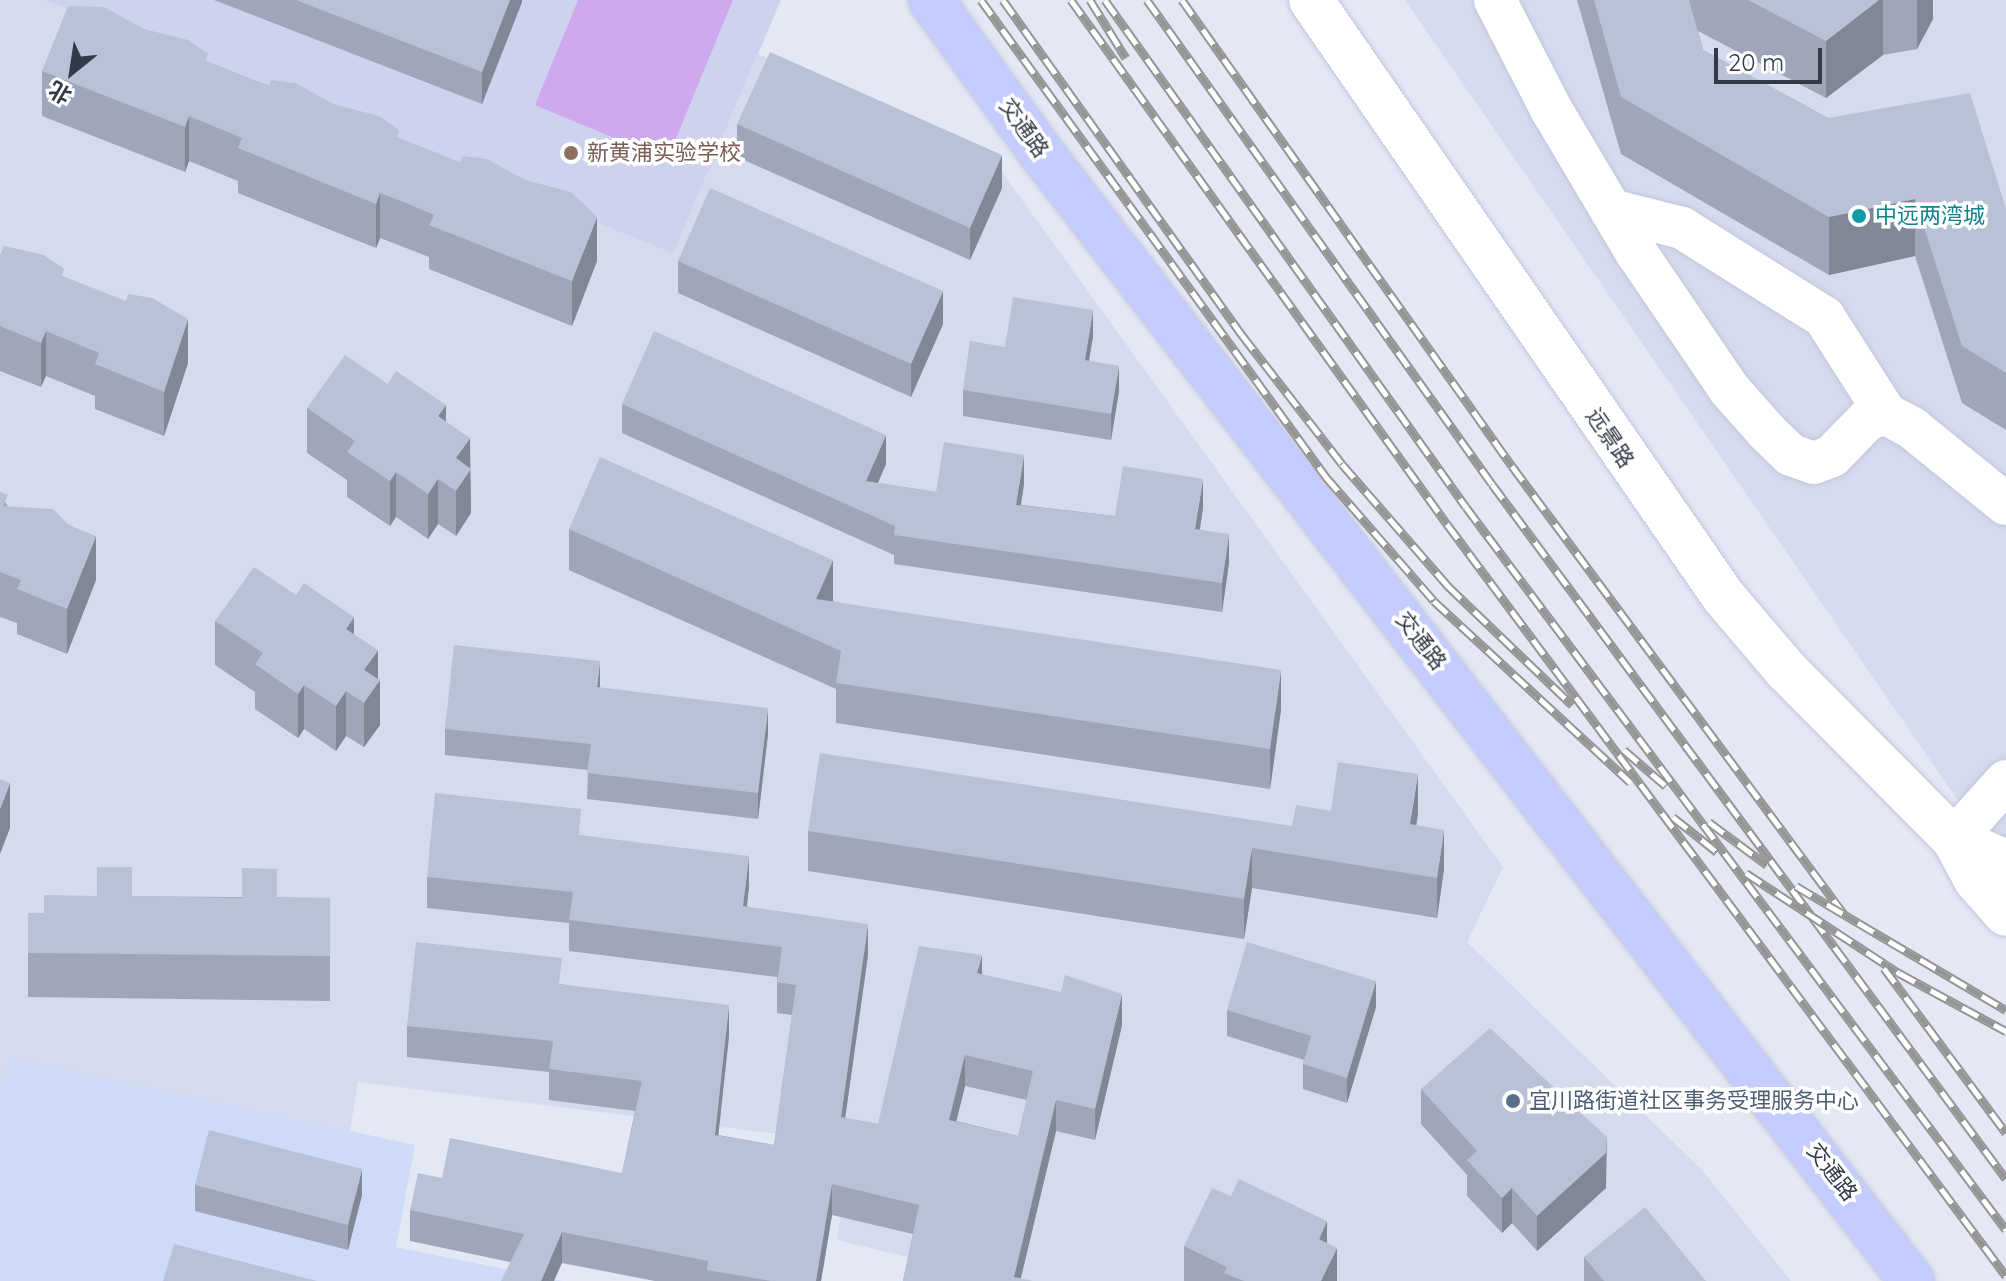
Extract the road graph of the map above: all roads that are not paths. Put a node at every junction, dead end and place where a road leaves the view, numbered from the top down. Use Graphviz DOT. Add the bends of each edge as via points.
graph roads {
  1 [pos="931,0"];
  2 [pos="1311,0"];
  3 [pos="1495,0"];
  4 [pos="1611,210"];
  5 [pos="1886,414"];
  6 [pos="2006,504"];
  7 [pos="2006,781"];
  8 [pos="1954,839"];
  9 [pos="2006,862"];
  10 [pos="2006,914"];
  11 [pos="1912,1281"];
  1 -- 11 [label="main road, 交通路" via="1039,150"];
  2 -- 8 [label="street, 远景路" via="1723,596 1797,682"];
  3 -- 4 [label="street"];
  4 -- 5 [label="street" via="1682,228 1824,317 1861,367"];
  4 -- 5 [label="street" via="1729,389 1791,455 1814,463 1832,456 1868,419"];
  5 -- 6 [label="street" via="1912,428"];
  7 -- 8 [label="street"];
  8 -- 9 [label="street, 远景路"];
  8 -- 10 [label="street, 远景路" via="1976,880"];
}
